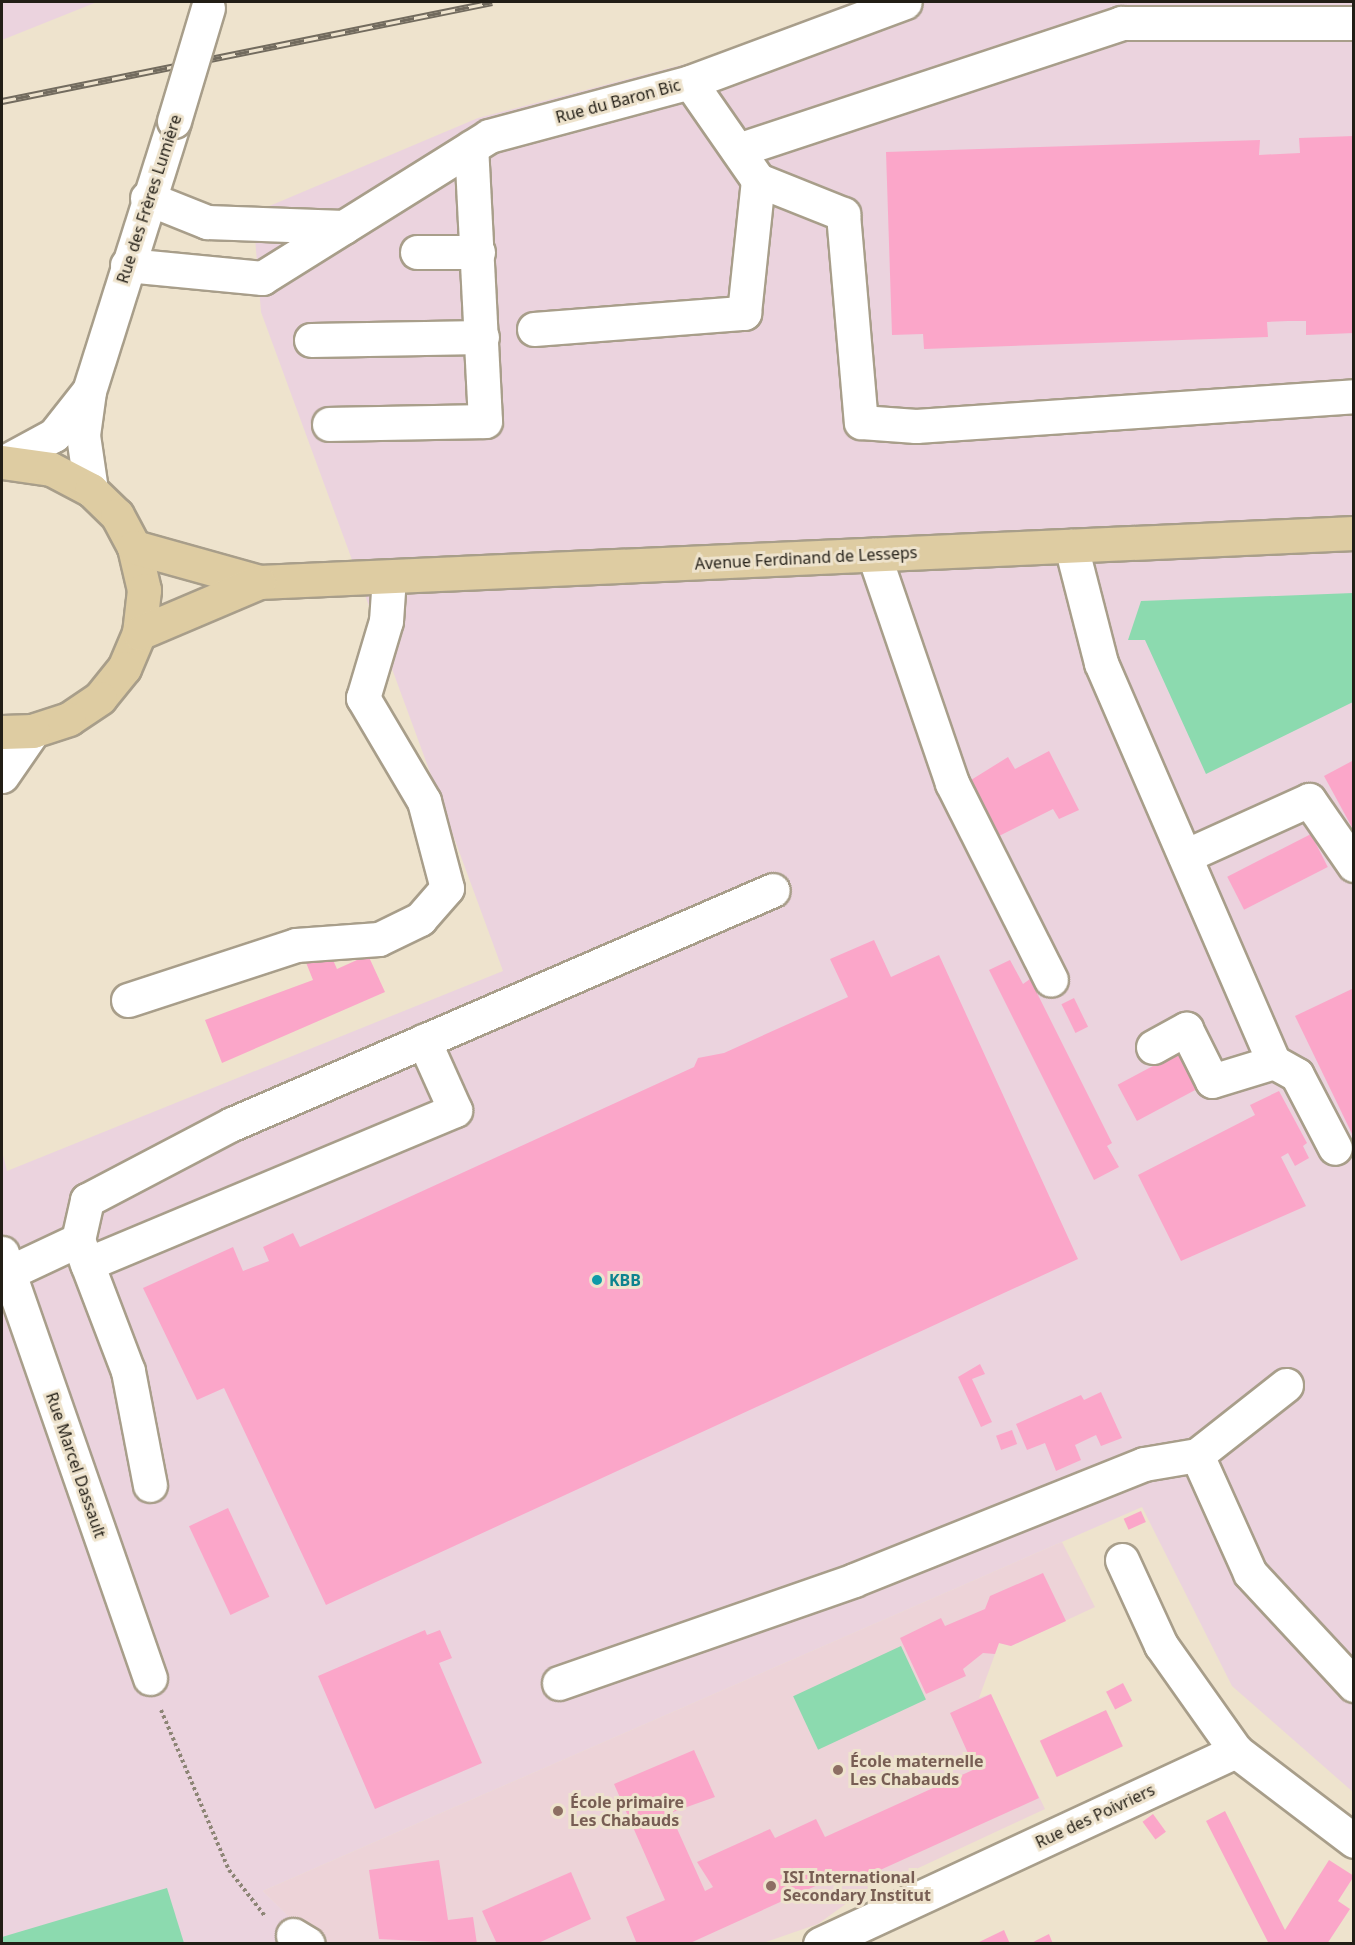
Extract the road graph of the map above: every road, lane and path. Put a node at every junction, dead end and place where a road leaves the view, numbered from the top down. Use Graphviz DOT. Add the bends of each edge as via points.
graph roads {
  1 [pos="905,2"];
  2 [pos="209,5"];
  3 [pos="1353,24"];
  4 [pos="690,82"];
  5 [pos="471,147"];
  6 [pos="738,150"];
  7 [pos="758,180"];
  8 [pos="147,198"];
  9 [pos="344,227"];
  10 [pos="417,252"];
  11 [pos="478,252"];
  12 [pos="128,265"];
  13 [pos="534,329"];
  14 [pos="482,337"];
  15 [pos="311,340"];
  16 [pos="89,390"];
  17 [pos="1353,396"];
  18 [pos="329,424"];
  19 [pos="4,461"];
  20 [pos="91,490"];
  21 [pos="1353,533"];
  22 [pos="1071,546"];
  23 [pos="134,547"];
  24 [pos="874,555"];
  25 [pos="389,577"];
  26 [pos="259,582"];
  27 [pos="139,633"];
  28 [pos="17,731"];
  29 [pos="2,776"];
  30 [pos="1185,856"];
  31 [pos="1353,865"];
  32 [pos="773,891"];
  33 [pos="1051,980"];
  34 [pos="128,1000"];
  35 [pos="424,1041"];
  36 [pos="1153,1047"];
  37 [pos="1274,1062"];
  38 [pos="1335,1148"];
  39 [pos="83,1252"];
  40 [pos="5,1263"];
  41 [pos="1286,1385"];
  42 [pos="1197,1455"];
  43 [pos="150,1485"];
  44 [pos="1122,1560"];
  45 [pos="150,1678"];
  46 [pos="559,1683"];
  47 [pos="1353,1685"];
  48 [pos="1236,1751"];
  49 [pos="1353,1841"];
  50 [pos="301,1940"];
  51 [pos="820,1944"];
  1 -- 4 [label="street, Rue du Baron Bic"];
  2 -- 8 [label="street, Rue des Frères Lumière, bridge"];
  3 -- 6 [label="street" via="1120,24"];
  4 -- 5 [label="street, Rue du Baron Bic" via="489,136"];
  4 -- 6 [label="street"];
  5 -- 9 [label="street, Rue du Baron Bic"];
  5 -- 11 [label="street"];
  6 -- 7 [label="street"];
  7 -- 13 [label="street" via="744,313"];
  7 -- 17 [label="street" via="843,214 861,422 916,426"];
  8 -- 9 [label="street" via="207,222"];
  8 -- 12 [label="street, Rue des Frères Lumière"];
  9 -- 12 [label="street, Rue du Baron Bic" via="262,278"];
  10 -- 11 [label="street"];
  11 -- 14 [label="street"];
  12 -- 16 [label="street, Rue des Frères Lumière"];
  14 -- 15 [label="street"];
  14 -- 18 [label="street" via="485,421"];
  16 -- 19 [label="street, Rue des Frères Lumière" via="54,435"];
  16 -- 20 [label="street, Rue des Frères Lumière" via="83,435"];
  19 -- 20 [label="main road" via="51,469"];
  20 -- 23 [label="main road" via="117,515"];
  21 -- 22 [label="main road, Avenue Ferdinand de Lesseps"];
  22 -- 24 [label="main road, Avenue Ferdinand de Lesseps"];
  22 -- 30 [label="street" via="1101,663"];
  23 -- 26 [label="main road, Avenue Ferdinand de Lesseps"];
  23 -- 27 [label="main road" via="144,590"];
  24 -- 25 [label="main road, Avenue Ferdinand de Lesseps"];
  24 -- 33 [label="street" via="952,783"];
  25 -- 26 [label="main road, Avenue Ferdinand de Lesseps"];
  25 -- 34 [label="street" via="386,621 363,698 424,801 447,888 420,919 380,939 296,945"];
  26 -- 27 [label="main road, Avenue Ferdinand de Lesseps"];
  27 -- 28 [label="main road" via="124,668 100,698 69,719"];
  28 -- 29 [label="street"];
  30 -- 31 [label="street" via="1309,800"];
  30 -- 37 [label="street"];
  32 -- 35 [label="street"];
  35 -- 39 [label="street" via="232,1124 87,1200"];
  35 -- 39 [label="street" via="454,1110"];
  36 -- 37 [label="street" via="1186,1029 1212,1081"];
  37 -- 38 [label="street" via="1297,1075"];
  39 -- 40 [label="street"];
  39 -- 43 [label="street" via="128,1371"];
  40 -- 45 [label="street, Rue Marcel Dassault"];
  41 -- 42 [label="street"];
  42 -- 46 [label="street" via="1144,1464 854,1580"];
  42 -- 47 [label="street" via="1250,1573"];
  44 -- 48 [label="street" via="1161,1644"];
  45 -- 50 [label="path" via="192,1794 229,1870 263,1915"];
  48 -- 49 [label="street"];
  48 -- 51 [label="street, Rue des Poivriers"];
}
